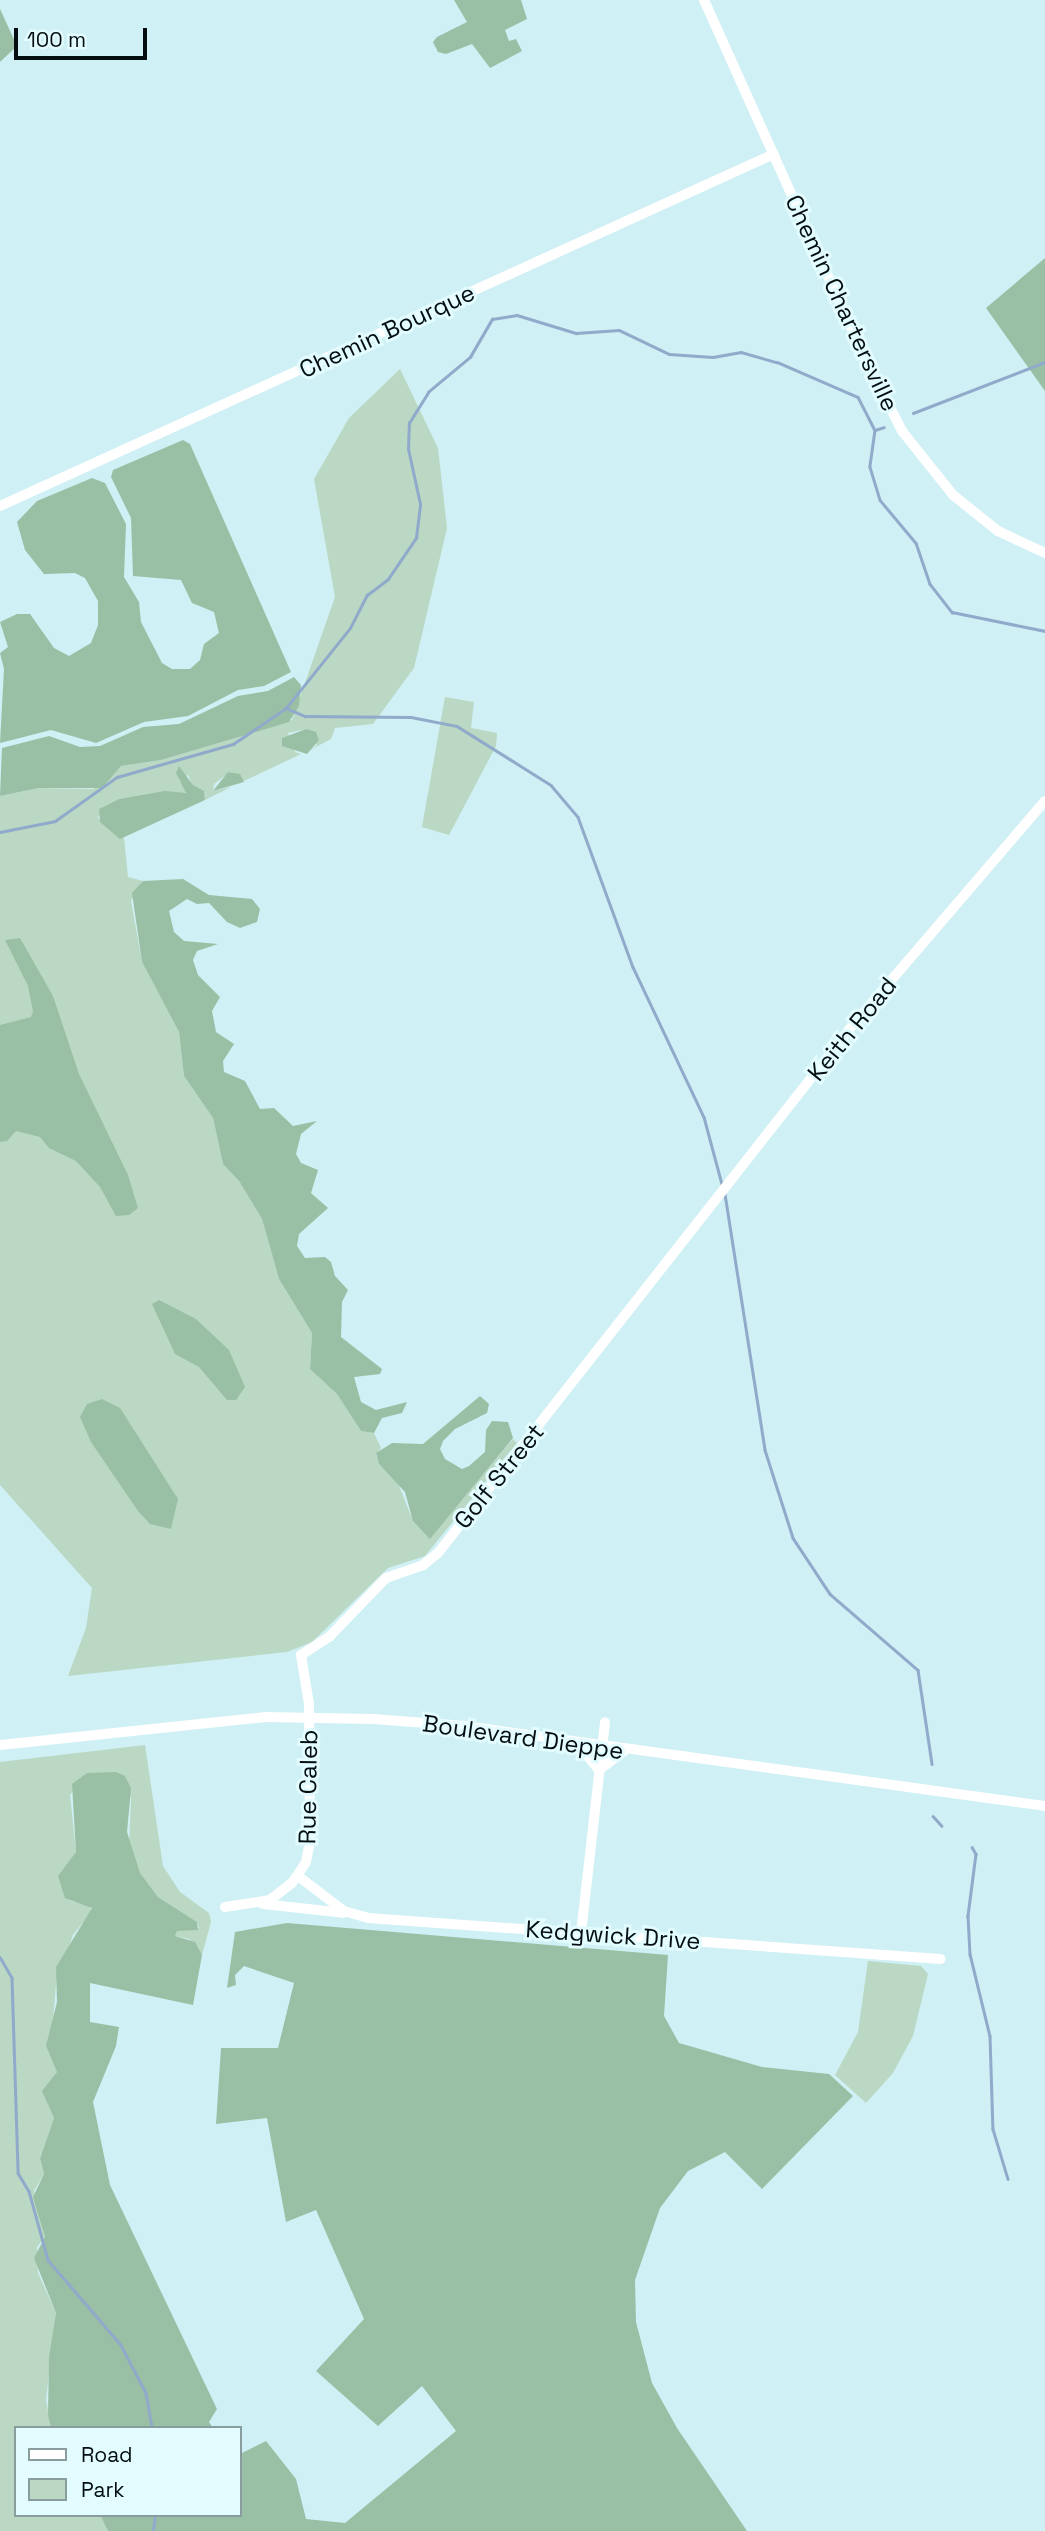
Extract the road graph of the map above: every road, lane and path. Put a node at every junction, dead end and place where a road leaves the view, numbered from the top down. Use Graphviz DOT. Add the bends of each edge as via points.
graph roads {
  1 [pos="704,0"];
  2 [pos="774,154"];
  3 [pos="0,506"];
  4 [pos="1045,554"];
  5 [pos="1045,801"];
  6 [pos="668,1263"];
  7 [pos="301,1655"];
  8 [pos="309,1717"];
  9 [pos="605,1723"];
  10 [pos="577,1743"];
  11 [pos="0,1745"];
  12 [pos="602,1747"];
  13 [pos="624,1751"];
  14 [pos="599,1770"];
  15 [pos="1045,1806"];
  16 [pos="298,1876"];
  17 [pos="263,1904"];
  18 [pos="225,1908"];
  19 [pos="351,1914"];
  20 [pos="581,1933"];
  21 [pos="941,1959"];
  1 -- 2 [label="street, Chemin Chartersville"];
  2 -- 3 [label="street, Chemin Bourque"];
  2 -- 4 [label="street, Chemin Chartersville" via="866,360 910,444 953,495 998,531"];
  5 -- 6 [label="street, Keith Road" via="852,1026"];
  6 -- 7 [label="street, Golf Street" via="438,1553 423,1564 391,1574 325,1641"];
  7 -- 8 [label="street, Rue Caleb"];
  8 -- 10 [label="street, Boulevard Dieppe" via="437,1723"];
  8 -- 11 [label="street, Boulevard Dieppe"];
  8 -- 16 [label="street, Rue Caleb" via="310,1841"];
  9 -- 12 [label="street"];
  10 -- 12 [label="street, Boulevard Dieppe"];
  10 -- 14 [label="street"];
  12 -- 13 [label="street, Boulevard Dieppe"];
  12 -- 14 [label="street"];
  13 -- 14 [label="street"];
  13 -- 15 [label="street, Boulevard Dieppe"];
  14 -- 20 [label="street"];
  16 -- 17 [label="street, Rue Caleb"];
  16 -- 19 [label="street"];
  17 -- 18 [label="street"];
  17 -- 19 [label="street, Kedgwick Drive"];
  19 -- 20 [label="street, Kedgwick Drive"];
  20 -- 21 [label="street, Kedgwick Drive"];
}
